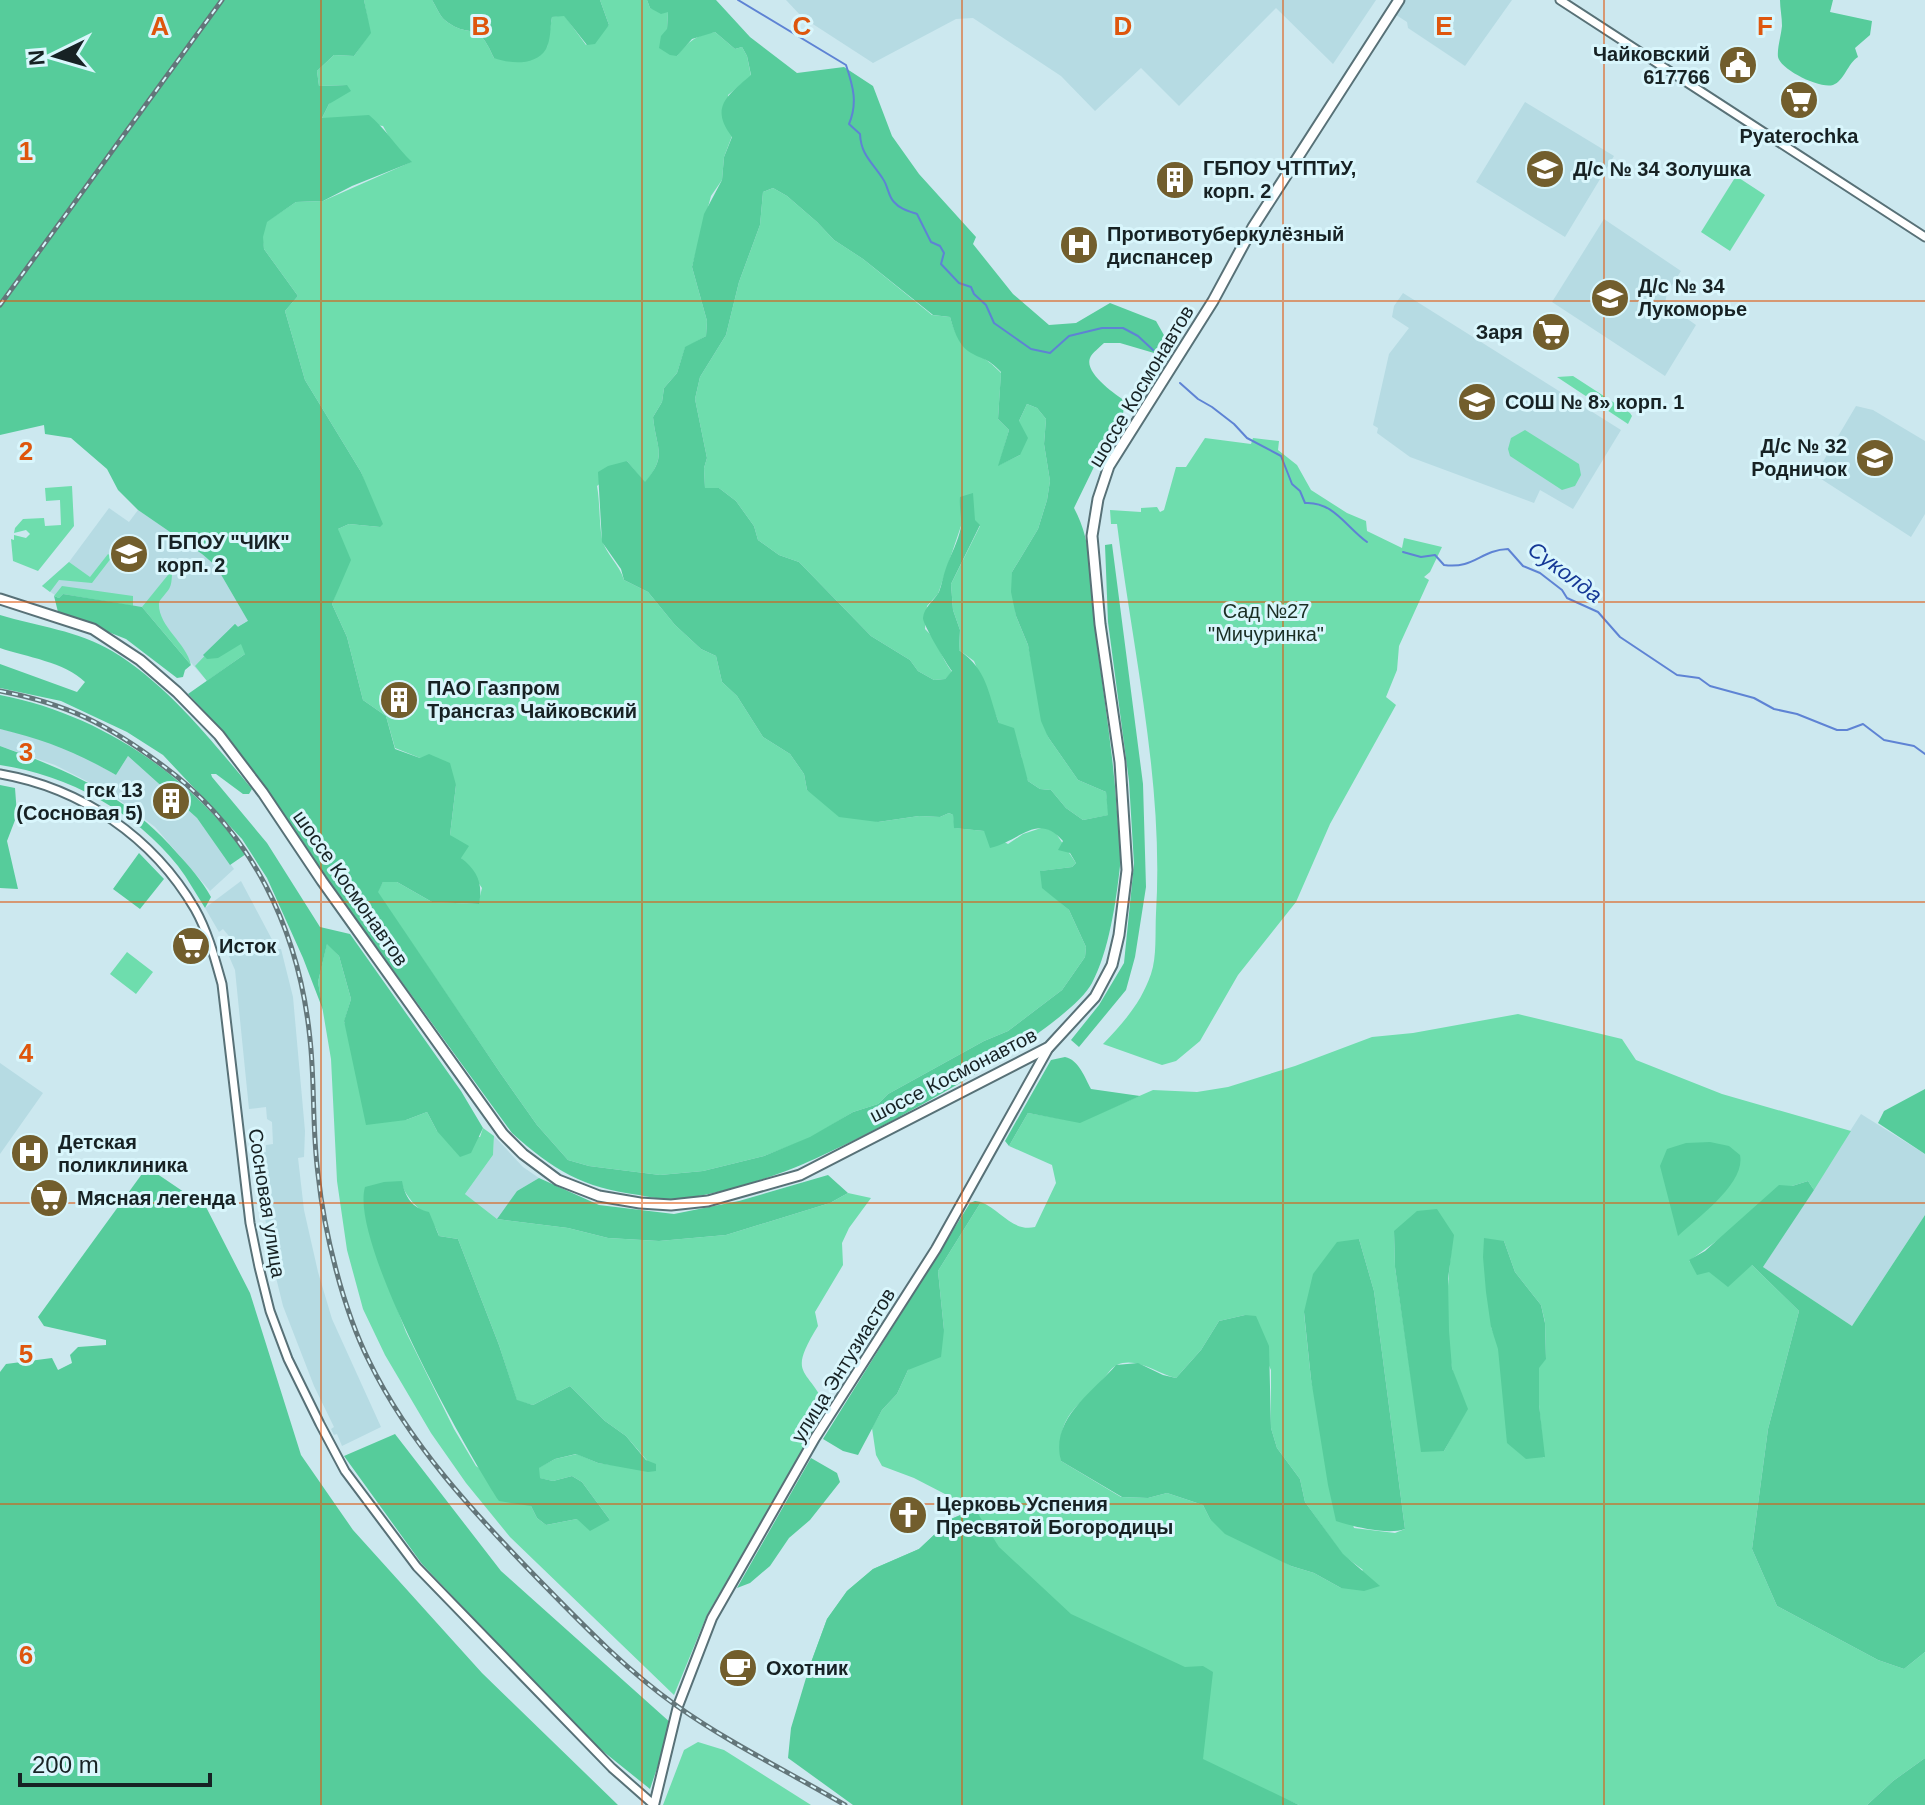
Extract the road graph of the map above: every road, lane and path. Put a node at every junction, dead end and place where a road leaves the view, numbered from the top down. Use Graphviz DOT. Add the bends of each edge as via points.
graph roads {
  1 [pos="1399,0"];
  2 [pos="1560,0"];
  3 [pos="1925,237"];
  4 [pos="0,599"];
  5 [pos="0,774"];
  6 [pos="1049,1047"];
  7 [pos="654,1805"];
  1 -- 6 [label="main road, шоссе Космонавтов" via="1253,227 1109,466 1092,536 1120,762 1127,870 1112,965 1095,997"];
  2 -- 3 [label="street"];
  4 -- 6 [label="main road, шоссе Космонавтов" via="93,629 140,660 219,735 503,1134 558,1180 599,1196 671,1205 763,1187 800,1175"];
  5 -- 7 [label="street, Сосновая улица" via="58,789 117,823 141,842 195,910 222,984 259,1267 288,1359 320,1424 345,1471 417,1567"];
  6 -- 7 [label="main road, улица Энтузиастов" via="936,1249 815,1438 712,1618 678,1706"];
}
